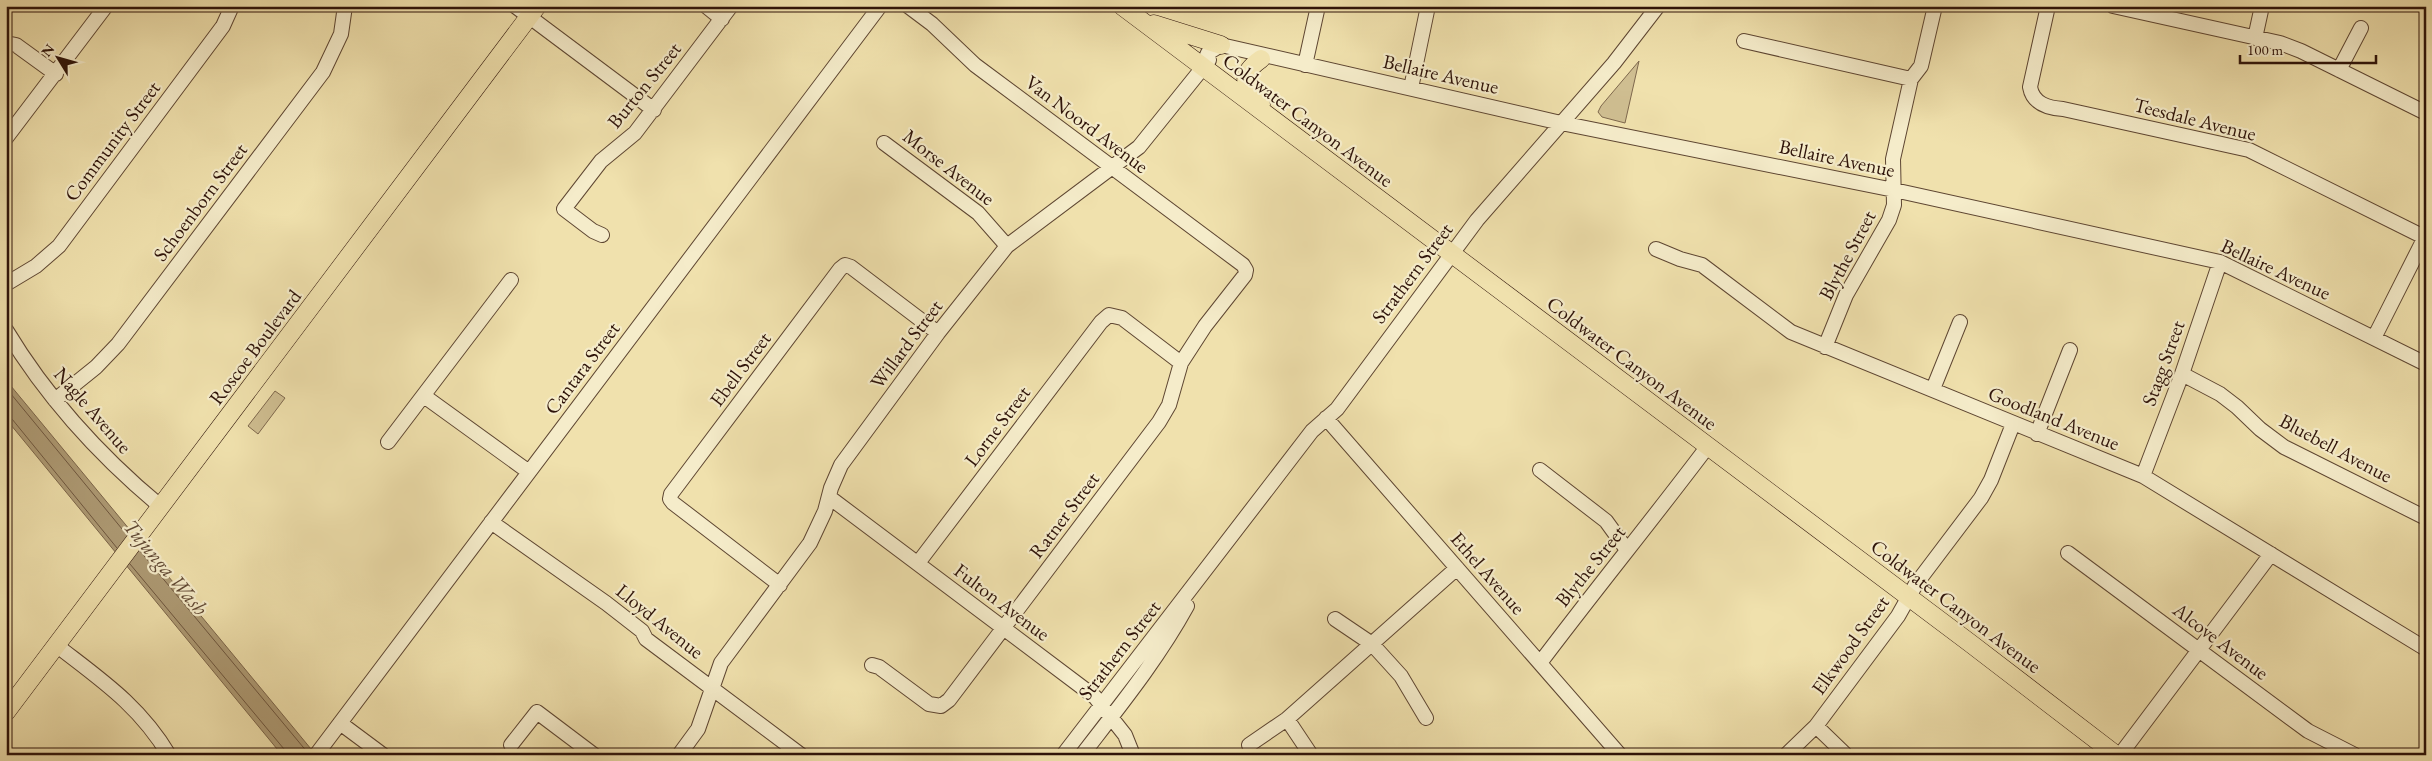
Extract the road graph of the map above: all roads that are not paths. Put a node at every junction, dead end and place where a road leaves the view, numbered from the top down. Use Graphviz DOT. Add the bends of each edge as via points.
graph roads {
  1 [pos="106,6"];
  2 [pos="232,6"];
  3 [pos="346,6"];
  4 [pos="515,6"];
  5 [pos="706,6"];
  6 [pos="731,6"];
  7 [pos="880,6"];
  8 [pos="908,6"];
  9 [pos="1122,6"];
  10 [pos="1318,6"];
  11 [pos="1428,6"];
  12 [pos="1658,6"];
  13 [pos="1935,6"];
  14 [pos="2048,6"];
  15 [pos="2113,6"];
  16 [pos="2262,6"];
  17 [pos="2156,10"];
  18 [pos="533,12"];
  19 [pos="722,18"];
  20 [pos="1141,20"];
  21 [pos="2361,28"];
  22 [pos="2255,38"];
  23 [pos="1744,41"];
  24 [pos="6,43"];
  25 [pos="1221,45"];
  26 [pos="1261,59"];
  27 [pos="1305,65"];
  28 [pos="1202,67"];
  29 [pos="2339,70"];
  30 [pos="56,74"];
  31 [pos="1911,79"];
  32 [pos="1411,88"];
  33 [pos="654,110"];
  34 [pos="2426,113"];
  35 [pos="1274,120"];
  36 [pos="1562,122"];
  37 [pos="6,138"];
  38 [pos="884,143"];
  39 [pos="1111,168"];
  40 [pos="1894,190"];
  41 [pos="602,235"];
  42 [pos="2425,237"];
  43 [pos="1007,246"];
  44 [pos="1656,249"];
  45 [pos="1451,254"];
  46 [pos="2220,262"];
  47 [pos="1246,270"];
  48 [pos="510,280"];
  49 [pos="6,284"];
  50 [pos="1960,322"];
  51 [pos="6,330"];
  52 [pos="938,333"];
  53 [pos="2374,338"];
  54 [pos="1825,347"];
  55 [pos="2070,350"];
  56 [pos="1181,363"];
  57 [pos="2426,364"];
  58 [pos="2182,374"];
  59 [pos="1933,390"];
  60 [pos="424,396"];
  61 [pos="55,400"];
  62 [pos="1326,418"];
  63 [pos="2013,424"];
  64 [pos="2037,434"];
  65 [pos="388,442"];
  66 [pos="1708,446"];
  67 [pos="1540,470"];
  68 [pos="529,472"];
  69 [pos="2143,476"];
  70 [pos="829,498"];
  71 [pos="160,506"];
  72 [pos="2426,518"];
  73 [pos="491,522"];
  74 [pos="1627,550"];
  75 [pos="2068,553"];
  76 [pos="2271,554"];
  77 [pos="918,563"];
  78 [pos="1457,568"];
  79 [pos="1207,570"];
  80 [pos="780,585"];
  81 [pos="1909,597"];
  82 [pos="1335,619"];
  83 [pos="1004,628"];
  84 [pos="1372,644"];
  85 [pos="56,645"];
  86 [pos="2426,649"];
  87 [pos="2199,650"];
  88 [pos="1540,663"];
  89 [pos="872,665"];
  90 [pos="713,688"];
  91 [pos="1102,703"];
  92 [pos="6,712"];
  93 [pos="1112,715"];
  94 [pos="1426,718"];
  95 [pos="1287,719"];
  96 [pos="340,723"];
  97 [pos="1816,726"];
  98 [pos="511,745"];
  99 [pos="1249,745"];
  100 [pos="318,752"];
  101 [pos="165,753"];
  102 [pos="383,755"];
  103 [pos="594,755"];
  104 [pos="679,755"];
  105 [pos="801,755"];
  106 [pos="1064,755"];
  107 [pos="1082,755"];
  108 [pos="1133,755"];
  109 [pos="1311,755"];
  110 [pos="1620,755"];
  111 [pos="1786,755"];
  112 [pos="1846,755"];
  113 [pos="2116,755"];
  114 [pos="2120,755"];
  115 [pos="2355,755"];
  1 -- 30 [label="street"];
  2 -- 49 [label="street, Community Street" via="223,26 59,246 36,266"];
  3 -- 61 [label="street, Schoenborn Street" via="341,34 323,72 118,344 96,367"];
  4 -- 18 [label="street"];
  5 -- 19 [label="street"];
  6 -- 19 [label="street, Burton Street"];
  7 -- 68 [label="street, Cantara Street"];
  8 -- 39 [label="street, Van Noord Avenue" via="932,24 974,65"];
  9 -- 20 [label="main road, Coldwater Canyon Avenue"];
  10 -- 27 [label="street"];
  11 -- 32 [label="street"];
  12 -- 36 [label="street, Strathern Street"];
  13 -- 31 [label="street, Blythe Street" via="1921,66"];
  14 -- 42 [label="street, Teesdale Avenue" via="2030,87 2031,96 2040,104 2249,150"];
  15 -- 17 [label="street"];
  16 -- 22 [label="street"];
  17 -- 22 [label="street"];
  18 -- 33 [label="street"];
  18 -- 71 [label="main road, Roscoe Boulevard"];
  19 -- 33 [label="street, Burton Street"];
  20 -- 25 [label="main road"];
  20 -- 28 [label="main road, Coldwater Canyon Avenue"];
  21 -- 29 [label="street"];
  22 -- 29 [label="street" via="2301,51"];
  23 -- 31 [label="street"];
  24 -- 30 [label="street" via="16,45"];
  25 -- 27 [label="street, Bellaire Avenue"];
  25 -- 28 [label="street" via="1208,53"];
  26 -- 27 [label="street"];
  26 -- 28 [label="street, Willard Street" via="1218,52"];
  26 -- 35 [label="main road" via="1247,71 1247,87"];
  27 -- 32 [label="street, Bellaire Avenue"];
  28 -- 35 [label="main road, Coldwater Canyon Avenue"];
  28 -- 39 [label="street, Willard Street" via="1150,136"];
  29 -- 34 [label="street"];
  30 -- 37 [label="street"];
  31 -- 40 [label="street, Blythe Street" via="1893,158"];
  32 -- 36 [label="street, Bellaire Avenue"];
  33 -- 41 [label="street, Burton Street" via="635,134 601,161 564,209"];
  35 -- 45 [label="main road, Coldwater Canyon Avenue"];
  36 -- 40 [label="street, Bellaire Avenue"];
  36 -- 45 [label="street, Strathern Street"];
  38 -- 43 [label="street, Morse Avenue" via="978,213"];
  39 -- 43 [label="street, Willard Street"];
  39 -- 47 [label="street, Van Noord Avenue"];
  40 -- 46 [label="street, Bellaire Avenue"];
  40 -- 54 [label="street, Blythe Street" via="1889,220 1846,295"];
  42 -- 53 [label="street"];
  43 -- 52 [label="street, Willard Street"];
  44 -- 54 [label="street, Goodland Avenue" via="1702,265 1790,332"];
  45 -- 62 [label="street, Strathern Street" via="1337,409"];
  45 -- 66 [label="main road, Coldwater Canyon Avenue"];
  46 -- 53 [label="street, Bellaire Avenue"];
  46 -- 58 [label="street, Stagg Street"];
  47 -- 56 [label="street, Ratner Street"];
  48 -- 60 [label="street"];
  50 -- 59 [label="street"];
  51 -- 61 [label="street, Nagle Avenue"];
  52 -- 70 [label="street, Willard Street" via="841,465"];
  52 -- 80 [label="street, Ebell Street" via="845,265 671,494 673,503"];
  53 -- 57 [label="street, Bellaire Avenue"];
  54 -- 59 [label="street, Goodland Avenue"];
  55 -- 64 [label="street"];
  56 -- 77 [label="street, Lorne Street" via="1122,318 1110,315 1100,322"];
  56 -- 83 [label="street, Ratner Street" via="1169,405 1159,422"];
  58 -- 69 [label="street, Stagg Street"];
  58 -- 72 [label="street, Bluebell Avenue" via="2220,394 2284,447"];
  59 -- 63 [label="street, Goodland Avenue"];
  60 -- 65 [label="street"];
  60 -- 68 [label="street"];
  61 -- 71 [label="street, Nagle Avenue" via="104,456"];
  62 -- 78 [label="street, Ethel Avenue"];
  62 -- 79 [label="street, Strathern Street" via="1312,431"];
  63 -- 64 [label="street, Goodland Avenue"];
  63 -- 81 [label="street, Elkwood Street" via="1981,498"];
  64 -- 69 [label="street, Goodland Avenue"];
  66 -- 74 [label="street, Blythe Street"];
  66 -- 81 [label="main road, Coldwater Canyon Avenue"];
  67 -- 74 [label="street" via="1606,521"];
  68 -- 73 [label="street, Cantara Street"];
  69 -- 76 [label="street, Goodland Avenue"];
  70 -- 77 [label="street, Fulton Avenue"];
  70 -- 80 [label="street, Willard Street" via="818,529"];
  71 -- 85 [label="main road, Roscoe Boulevard"];
  73 -- 90 [label="street, Lloyd Avenue" via="599,598 642,631 646,639"];
  73 -- 96 [label="street, Cantara Street"];
  74 -- 88 [label="street, Blythe Street"];
  75 -- 87 [label="street, Alcove Avenue"];
  76 -- 86 [label="street, Goodland Avenue"];
  76 -- 87 [label="street"];
  77 -- 83 [label="street, Fulton Avenue"];
  78 -- 84 [label="street"];
  78 -- 88 [label="street, Ethel Avenue"];
  79 -- 91 [label="street, Strathern Street"];
  79 -- 93 [label="street, Strathern Street" via="1177,625"];
  80 -- 90 [label="street, Willard Street" via="721,663"];
  81 -- 97 [label="street, Elkwood Street"];
  81 -- 113 [label="main road, Coldwater Canyon Avenue"];
  82 -- 84 [label="street"];
  83 -- 89 [label="street, Ratner Street" via="941,706 930,704"];
  83 -- 91 [label="street, Fulton Avenue"];
  84 -- 94 [label="street" via="1402,676"];
  84 -- 95 [label="street"];
  85 -- 92 [label="main road, Roscoe Boulevard"];
  85 -- 101 [label="street" via="126,699 140,713"];
  87 -- 114 [label="street"];
  87 -- 115 [label="street, Alcove Avenue" via="2308,731"];
  88 -- 110 [label="street, Ethel Avenue"];
  90 -- 104 [label="street, Willard Street" via="698,729"];
  90 -- 105 [label="street, Lloyd Avenue"];
  91 -- 93 [label="street, Fulton Avenue"];
  91 -- 106 [label="street, Strathern Street"];
  93 -- 107 [label="street, Strathern Street"];
  93 -- 108 [label="street, Fulton Avenue"];
  95 -- 99 [label="street"];
  95 -- 109 [label="street"];
  96 -- 100 [label="street, Cantara Street"];
  96 -- 102 [label="street"];
  97 -- 111 [label="street, Elkwood Street"];
  97 -- 112 [label="street"];
  98 -- 103 [label="street" via="537,712"];
}
